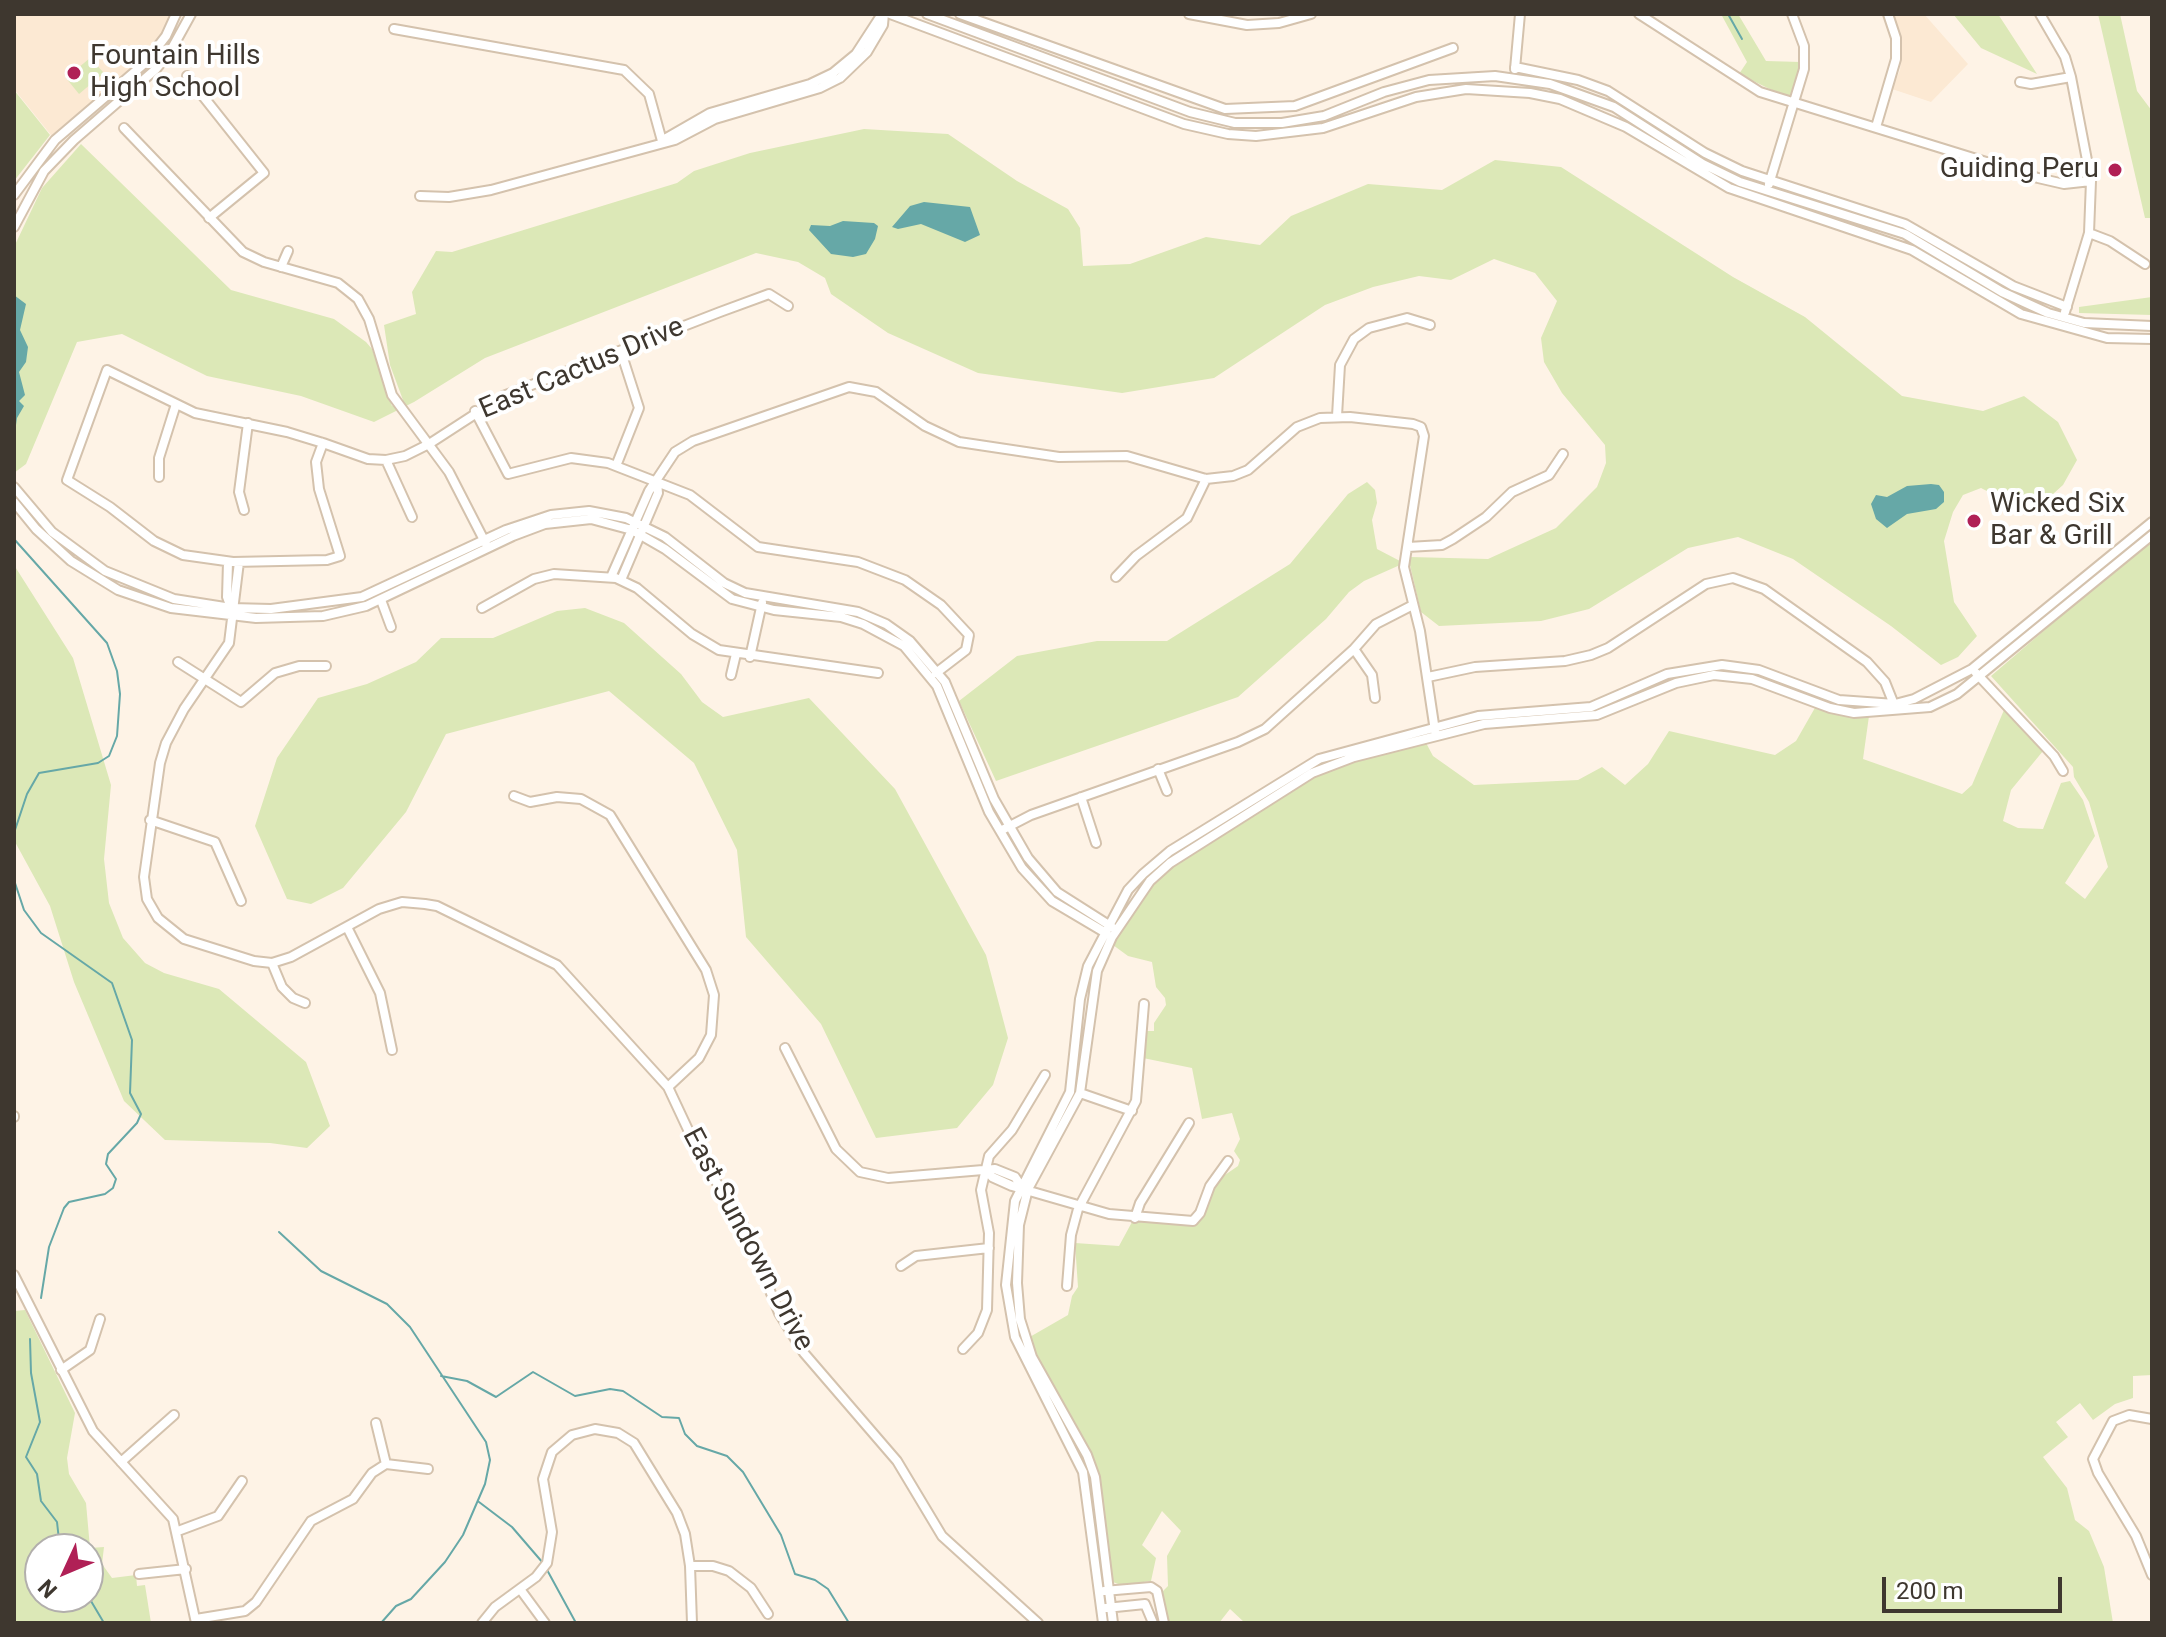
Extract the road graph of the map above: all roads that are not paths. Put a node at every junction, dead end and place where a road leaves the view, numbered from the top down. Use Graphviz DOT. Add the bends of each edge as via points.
graph roads {
  1 [pos="176,14"];
  2 [pos="191,14"];
  3 [pos="885,14"];
  4 [pos="927,14"];
  5 [pos="960,14"];
  6 [pos="1189,14"];
  7 [pos="1311,14"];
  8 [pos="1520,14"];
  9 [pos="1639,14"];
  10 [pos="1792,14"];
  11 [pos="1888,14"];
  12 [pos="2040,14"];
  13 [pos="394,29"];
  14 [pos="1453,48"];
  15 [pos="1515,67"];
  16 [pos="187,76"];
  17 [pos="1514,77"];
  18 [pos="2071,77"];
  19 [pos="2020,82"];
  20 [pos="1512,91"];
  21 [pos="1795,104"];
  22 [pos="1876,127"];
  23 [pos="124,128"];
  24 [pos="662,141"];
  25 [pos="2091,181"];
  26 [pos="1767,191"];
  27 [pos="14,195"];
  28 [pos="420,196"];
  29 [pos="209,218"];
  30 [pos="14,227"];
  31 [pos="2089,233"];
  32 [pos="288,251"];
  33 [pos="2145,264"];
  34 [pos="281,267"];
  35 [pos="788,306"];
  36 [pos="2067,307"];
  37 [pos="2063,323"];
  38 [pos="1430,325"];
  39 [pos="2152,326"];
  40 [pos="2152,339"];
  41 [pos="621,352"];
  42 [pos="176,404"];
  43 [pos="475,411"];
  44 [pos="1337,416"];
  45 [pos="248,423"];
  46 [pos="323,443"];
  47 [pos="429,444"];
  48 [pos="1563,454"];
  49 [pos="386,460"];
  50 [pos="616,466"];
  51 [pos="159,477"];
  52 [pos="1206,479"];
  53 [pos="657,482"];
  54 [pos="14,487"];
  55 [pos="14,502"];
  56 [pos="244,510"];
  57 [pos="412,517"];
  58 [pos="2152,522"];
  59 [pos="638,528"];
  60 [pos="2152,535"];
  61 [pos="487,545"];
  62 [pos="1408,547"];
  63 [pos="228,562"];
  64 [pos="239,562"];
  65 [pos="611,577"];
  66 [pos="1116,577"];
  67 [pos="621,580"];
  68 [pos="381,600"];
  69 [pos="762,603"];
  70 [pos="1411,606"];
  71 [pos="482,608"];
  72 [pos="231,612"];
  73 [pos="391,627"];
  74 [pos="2015,633"];
  75 [pos="2021,642"];
  76 [pos="1354,649"];
  77 [pos="736,654"];
  78 [pos="750,657"];
  79 [pos="178,662"];
  80 [pos="326,666"];
  81 [pos="878,673"];
  82 [pos="1976,673"];
  83 [pos="731,675"];
  84 [pos="934,675"];
  85 [pos="1428,677"];
  86 [pos="204,679"];
  87 [pos="1375,698"];
  88 [pos="1895,708"];
  89 [pos="1435,731"];
  90 [pos="1158,769"];
  91 [pos="2063,771"];
  92 [pos="1167,791"];
  93 [pos="514,796"];
  94 [pos="1081,797"];
  95 [pos="150,820"];
  96 [pos="1004,830"];
  97 [pos="1096,843"];
  98 [pos="241,901"];
  99 [pos="347,927"];
  100 [pos="1110,931"];
  101 [pos="272,963"];
  102 [pos="305,1003"];
  103 [pos="1144,1004"];
  104 [pos="785,1048"];
  105 [pos="392,1050"];
  106 [pos="1045,1075"];
  107 [pos="668,1087"];
  108 [pos="1080,1093"];
  109 [pos="1132,1111"];
  110 [pos="1189,1123"];
  111 [pos="1228,1161"];
  112 [pos="986,1170"];
  113 [pos="1024,1187"];
  114 [pos="1079,1207"];
  115 [pos="1135,1218"];
  116 [pos="989,1248"];
  117 [pos="901,1266"];
  118 [pos="14,1275"];
  119 [pos="1067,1286"];
  120 [pos="100,1319"];
  121 [pos="963,1349"];
  122 [pos="61,1370"];
  123 [pos="174,1415"];
  124 [pos="2152,1419"];
  125 [pos="376,1423"];
  126 [pos="121,1462"];
  127 [pos="386,1464"];
  128 [pos="428,1469"];
  129 [pos="242,1481"];
  130 [pos="178,1531"];
  131 [pos="690,1566"];
  132 [pos="186,1569"];
  133 [pos="139,1574"];
  134 [pos="2152,1575"];
  135 [pos="520,1589"];
  136 [pos="1133,1589"];
  137 [pos="1104,1591"];
  138 [pos="1134,1605"];
  139 [pos="1153,1606"];
  140 [pos="1106,1608"];
  141 [pos="768,1614"];
  142 [pos="196,1621"];
  143 [pos="482,1623"];
  144 [pos="545,1623"];
  145 [pos="692,1623"];
  146 [pos="1038,1623"];
  147 [pos="1103,1623"];
  148 [pos="1113,1623"];
  149 [pos="1153,1623"];
  150 [pos="1164,1623"];
  1 -- 27 [label="street" via="145,63 55,140"];
  2 -- 30 [label="street" via="156,69 44,171"];
  3 -- 20 [label="street" via="1184,124 1228,134 1323,128 1432,93"];
  3 -- 24 [label="street" via="856,54 818,84 710,113"];
  4 -- 17 [label="street" via="1190,112 1235,123 1324,116 1429,80"];
  5 -- 14 [label="street" via="1225,109 1295,106"];
  6 -- 7 [label="street" via="1247,25"];
  8 -- 15 [label="street"];
  9 -- 21 [label="street" via="1753,88"];
  10 -- 21 [label="street" via="1806,57"];
  11 -- 22 [label="street" via="1896,59"];
  12 -- 18 [label="street"];
  13 -- 24 [label="street" via="615,66 649,94"];
  15 -- 17 [label="street"];
  15 -- 26 [label="street" via="1608,91"];
  16 -- 29 [label="street" via="264,173"];
  17 -- 20 [label="street"];
  17 -- 26 [label="street" via="1585,94 1614,107 1723,174"];
  18 -- 19 [label="street"];
  18 -- 25 [label="street"];
  20 -- 26 [label="street" via="1580,105 1708,179"];
  21 -- 22 [label="street"];
  21 -- 26 [label="street"];
  22 -- 25 [label="street" via="2038,178 2064,184"];
  23 -- 29 [label="street"];
  24 -- 28 [label="street" via="491,190"];
  25 -- 31 [label="street"];
  26 -- 36 [label="street" via="1905,224 2013,286"];
  26 -- 37 [label="street" via="1905,234"];
  29 -- 34 [label="street" via="243,252"];
  31 -- 33 [label="street"];
  31 -- 36 [label="street"];
  32 -- 34 [label="street"];
  34 -- 47 [label="street" via="338,283 358,299 392,395"];
  35 -- 41 [label="street, East Cactus Drive" via="769,294"];
  36 -- 37 [label="street"];
  37 -- 39 [label="street"];
  37 -- 40 [label="street" via="2107,338"];
  38 -- 44 [label="street" via="1407,318 1369,328 1354,339 1340,365"];
  41 -- 43 [label="street, East Cactus Drive"];
  41 -- 50 [label="street" via="639,408"];
  42 -- 45 [label="street"];
  42 -- 51 [label="street" via="159,458"];
  42 -- 63 [label="street" via="107,370 67,480 171,551"];
  43 -- 47 [label="street, East Cactus Drive"];
  43 -- 50 [label="street" via="508,474 571,458"];
  44 -- 52 [label="street" via="1297,427 1248,470"];
  44 -- 62 [label="street" via="1421,427 1421,468"];
  45 -- 46 [label="street"];
  45 -- 56 [label="street" via="239,492"];
  46 -- 49 [label="street"];
  46 -- 64 [label="street" via="316,462 319,489 340,556"];
  47 -- 49 [label="street, East Cactus Drive"];
  47 -- 61 [label="street"];
  48 -- 62 [label="street" via="1545,478 1512,492 1453,539"];
  49 -- 57 [label="street"];
  50 -- 53 [label="street"];
  52 -- 53 [label="street" via="1127,456 1059,457 959,442 876,392 849,387 693,441 670,456"];
  52 -- 66 [label="street" via="1187,518"];
  53 -- 59 [label="street"];
  53 -- 84 [label="street" via="690,495 758,547 858,562 929,595 970,639 966,650"];
  54 -- 72 [label="street" via="52,532 105,571 174,599"];
  55 -- 72 [label="street" via="49,542 105,583 171,608"];
  58 -- 74 [label="street"];
  59 -- 61 [label="street" via="591,519 567,521"];
  59 -- 65 [label="street"];
  59 -- 67 [label="street"];
  59 -- 69 [label="street" via="719,592"];
  60 -- 75 [label="street"];
  61 -- 68 [label="street"];
  61 -- 72 [label="street" via="362,597"];
  62 -- 70 [label="street" via="1404,567"];
  63 -- 64 [label="street"];
  63 -- 72 [label="street"];
  64 -- 72 [label="street"];
  65 -- 67 [label="street"];
  65 -- 71 [label="street" via="554,574 534,579"];
  67 -- 77 [label="street" via="692,634"];
  68 -- 72 [label="street" via="323,616"];
  68 -- 73 [label="street"];
  69 -- 78 [label="street"];
  69 -- 84 [label="street" via="863,624 904,646"];
  70 -- 76 [label="street" via="1376,624"];
  70 -- 85 [label="street"];
  72 -- 86 [label="street" via="229,643"];
  74 -- 75 [label="street"];
  74 -- 82 [label="street"];
  75 -- 82 [label="street"];
  76 -- 87 [label="street" via="1372,675"];
  76 -- 90 [label="street" via="1265,729"];
  77 -- 78 [label="street"];
  77 -- 83 [label="street"];
  78 -- 81 [label="street"];
  79 -- 86 [label="street"];
  80 -- 86 [label="street" via="275,673 241,702"];
  82 -- 88 [label="street"];
  82 -- 88 [label="street" via="1957,694 1930,707"];
  82 -- 91 [label="street"];
  84 -- 96 [label="street"];
  85 -- 88 [label="street" via="1591,655 1706,584 1733,578 1764,589 1867,662 1885,682"];
  85 -- 89 [label="street"];
  86 -- 95 [label="street" via="166,743"];
  88 -- 89 [label="street" via="1854,713 1752,679 1714,675 1676,683 1597,715"];
  89 -- 100 [label="street" via="1312,773 1170,863"];
  90 -- 92 [label="street"];
  90 -- 94 [label="street"];
  93 -- 107 [label="street" via="530,802 581,799 610,815 706,970 714,995 711,1035 699,1058"];
  94 -- 96 [label="street"];
  94 -- 97 [label="street"];
  95 -- 98 [label="street" via="215,842"];
  95 -- 101 [label="street" via="145,889 158,918 184,939"];
  96 -- 100 [label="street" via="1042,893"];
  99 -- 101 [label="street, East Sundown Drive"];
  99 -- 105 [label="street" via="380,993"];
  99 -- 107 [label="street, East Sundown Drive" via="402,902 425,904 534,951 567,973"];
  100 -- 108 [label="street" via="1097,971"];
  100 -- 113 [label="street" via="1084,979 1070,1092"];
  101 -- 102 [label="street" via="282,987"];
  103 -- 109 [label="street"];
  104 -- 112 [label="street" via="836,1149 851,1167 888,1178"];
  106 -- 112 [label="street" via="1012,1130 989,1156"];
  107 -- 146 [label="street, East Sundown Drive" via="705,1166 739,1214 779,1313 804,1353 897,1461 942,1536"];
  108 -- 109 [label="street"];
  108 -- 113 [label="street"];
  109 -- 114 [label="street"];
  110 -- 115 [label="street"];
  111 -- 115 [label="street" via="1193,1221"];
  112 -- 113 [label="street"];
  112 -- 116 [label="street" via="981,1195"];
  113 -- 114 [label="street"];
  113 -- 137 [label="street" via="1017,1283 1020,1319 1032,1357 1095,1477"];
  114 -- 115 [label="street"];
  114 -- 119 [label="street"];
  116 -- 117 [label="street" via="916,1256"];
  116 -- 121 [label="street" via="987,1310 978,1333"];
  118 -- 122 [label="street"];
  120 -- 122 [label="street" via="90,1350"];
  122 -- 126 [label="street" via="93,1431"];
  123 -- 126 [label="street"];
  124 -- 134 [label="street" via="2129,1415 2113,1421 2093,1459"];
  125 -- 127 [label="street"];
  126 -- 130 [label="street" via="167,1509"];
  127 -- 128 [label="street"];
  127 -- 142 [label="street" via="372,1473 353,1499 311,1521 256,1602 245,1611"];
  129 -- 130 [label="street" via="218,1516"];
  130 -- 132 [label="street"];
  131 -- 135 [label="street" via="677,1515 639,1448 624,1435 595,1429 572,1435 546,1463 543,1490 553,1543 542,1570"];
  131 -- 141 [label="street" via="729,1571 751,1588"];
  131 -- 145 [label="street"];
  132 -- 133 [label="street"];
  132 -- 142 [label="street"];
  135 -- 143 [label="street"];
  135 -- 144 [label="street"];
  136 -- 137 [label="street"];
  136 -- 138 [label="street"];
  136 -- 139 [label="street" via="1154,1589"];
  137 -- 140 [label="street"];
  138 -- 139 [label="street"];
  138 -- 140 [label="street"];
  139 -- 149 [label="street"];
  139 -- 150 [label="street"];
  140 -- 147 [label="street"];
  140 -- 148 [label="street"];
}
